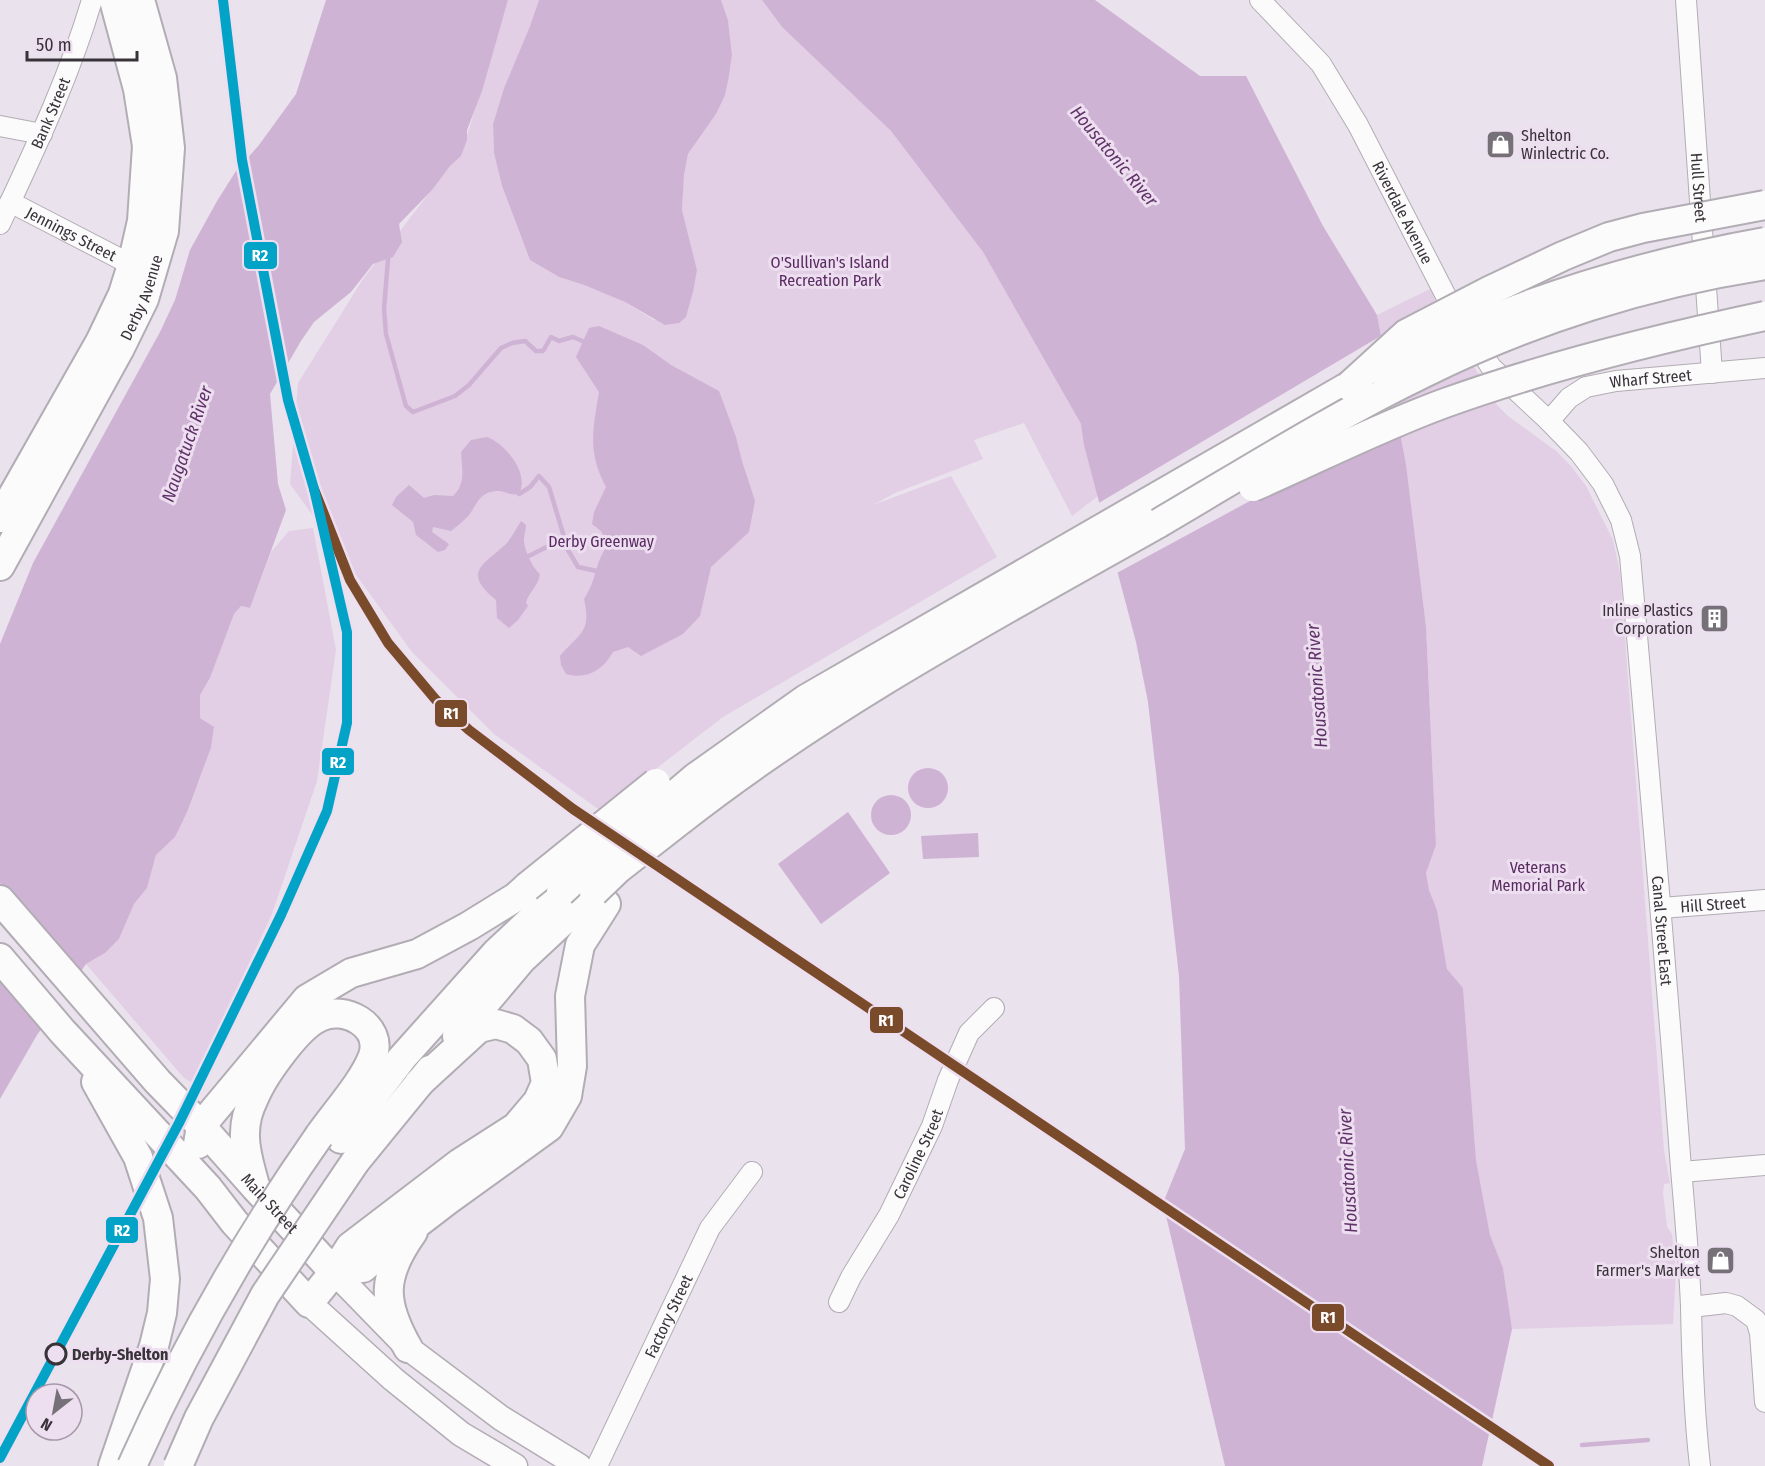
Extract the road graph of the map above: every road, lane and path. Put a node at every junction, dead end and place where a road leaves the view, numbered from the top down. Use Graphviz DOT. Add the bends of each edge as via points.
graph roads {
  1 [pos="92,0"];
  2 [pos="114,0"];
  3 [pos="140,0"];
  4 [pos="1260,0"];
  5 [pos="1686,0"];
  6 [pos="0,126"];
  7 [pos="42,134"];
  8 [pos="10,202"];
  9 [pos="1765,205"];
  10 [pos="0,225"];
  11 [pos="1765,229"];
  12 [pos="1765,242"];
  13 [pos="1671,261"];
  14 [pos="132,264"];
  15 [pos="1765,265"];
  16 [pos="1765,316"];
  17 [pos="1765,369"];
  18 [pos="95,372"];
  19 [pos="1712,373"];
  20 [pos="1349,386"];
  21 [pos="1549,421"];
  22 [pos="0,518"];
  23 [pos="1159,523"];
  24 [pos="0,566"];
  25 [pos="932,639"];
  26 [pos="669,800"];
  27 [pos="600,898"];
  28 [pos="0,900"];
  29 [pos="1765,900"];
  30 [pos="1661,908"];
  31 [pos="0,958"];
  32 [pos="994,1008"];
  33 [pos="84,1056"];
  34 [pos="418,1083"];
  35 [pos="198,1123"];
  36 [pos="336,1148"];
  37 [pos="1765,1165"];
  38 [pos="753,1172"];
  39 [pos="1682,1172"];
  40 [pos="255,1187"];
  41 [pos="208,1188"];
  42 [pos="427,1217"];
  43 [pos="334,1272"];
  44 [pos="839,1302"];
  45 [pos="309,1303"];
  46 [pos="1691,1307"];
  47 [pos="408,1348"];
  48 [pos="1765,1402"];
  49 [pos="113,1466"];
  50 [pos="132,1466"];
  51 [pos="150,1466"];
  52 [pos="178,1466"];
  53 [pos="515,1466"];
  54 [pos="579,1466"];
  55 [pos="597,1466"];
  56 [pos="1700,1466"];
  1 -- 7 [label="street, Bank Street"];
  2 -- 14 [label="highway, Derby Avenue" via="138,89 147,146 142,221"];
  3 -- 18 [label="highway, Derby Avenue" via="162,78 170,148 164,231 144,299"];
  4 -- 21 [label="street, Riverdale Avenue" via="1321,64 1358,126 1447,298 1491,367"];
  5 -- 19 [label="street, Hull Street"];
  6 -- 7 [label="street"];
  7 -- 8 [label="street, Bank Street"];
  8 -- 10 [label="street, Bank Street"];
  8 -- 14 [label="street, Jennings Street"];
  9 -- 20 [label="highway, bridge" via="1643,228 1563,256 1406,334"];
  11 -- 13 [label="highway" via="1708,241"];
  12 -- 13 [label="highway, bridge"];
  13 -- 20 [label="highway, bridge" via="1504,313"];
  14 -- 18 [label="highway, Derby Avenue" via="123,294 100,342"];
  15 -- 23 [label="highway, bridge" via="1622,297 1493,342 1388,391"];
  16 -- 23 [label="highway, bridge" via="1642,345 1481,391 1378,430 1204,508"];
  17 -- 19 [label="street, Wharf Street"];
  18 -- 22 [label="highway, Derby Avenue"];
  18 -- 24 [label="highway, Derby Avenue"];
  19 -- 21 [label="street, Wharf Street" via="1586,387 1569,398"];
  20 -- 25 [label="highway"];
  21 -- 30 [label="street, Canal Street East" via="1603,484 1621,520 1630,556"];
  23 -- 25 [label="highway"];
  25 -- 26 [label="highway" via="846,703 738,775"];
  25 -- 26 [label="highway" via="812,681 728,730"];
  26 -- 27 [label="highway, bridge"];
  26 -- 35 [label="highway, bridge" via="469,926 417,954 351,973 307,999"];
  26 -- 36 [label="highway, bridge" via="590,865 496,953 402,1058"];
  27 -- 34 [label="highway" via="522,959"];
  27 -- 42 [label="highway" via="580,945 570,996 572,1066 567,1096 549,1127"];
  28 -- 35 [label="highway, Main Street"];
  29 -- 30 [label="street, Hill Street"];
  30 -- 39 [label="street, Canal Street East"];
  31 -- 33 [label="highway"];
  32 -- 44 [label="street, Caroline Street" via="969,1033 932,1126 889,1215"];
  33 -- 41 [label="highway"];
  33 -- 49 [label="highway" via="138,1157 158,1218 165,1279 154,1346"];
  34 -- 36 [label="highway"];
  34 -- 43 [label="highway" via="479,1028 496,1024 513,1029 529,1041 542,1059 546,1083 538,1101 516,1127 460,1163 350,1247"];
  35 -- 40 [label="highway, Main Street"];
  35 -- 41 [label="highway" via="199,1158"];
  36 -- 40 [label="highway" via="354,1089 373,1055 374,1044 367,1027 359,1020 338,1013 318,1017 309,1025 279,1058 254,1098 244,1134"];
  36 -- 50 [label="highway, bridge" via="273,1203 183,1357"];
  36 -- 51 [label="highway" via="295,1203 241,1288"];
  36 -- 52 [label="highway, bridge"];
  37 -- 39 [label="street"];
  38 -- 55 [label="street, Factory Street" via="710,1228"];
  39 -- 46 [label="street, Canal Street East"];
  40 -- 43 [label="highway, Main Street"];
  41 -- 45 [label="highway"];
  42 -- 43 [label="highway" via="363,1268"];
  42 -- 47 [label="highway" via="412,1233 397,1260 388,1292 395,1324"];
  43 -- 45 [label="highway"];
  43 -- 47 [label="main road, Main Street"];
  45 -- 53 [label="main road" via="461,1434"];
  46 -- 48 [label="street" via="1726,1303 1756,1320"];
  46 -- 56 [label="street, Canal Street East"];
  47 -- 54 [label="main road, Main Street" via="501,1418"];
}
